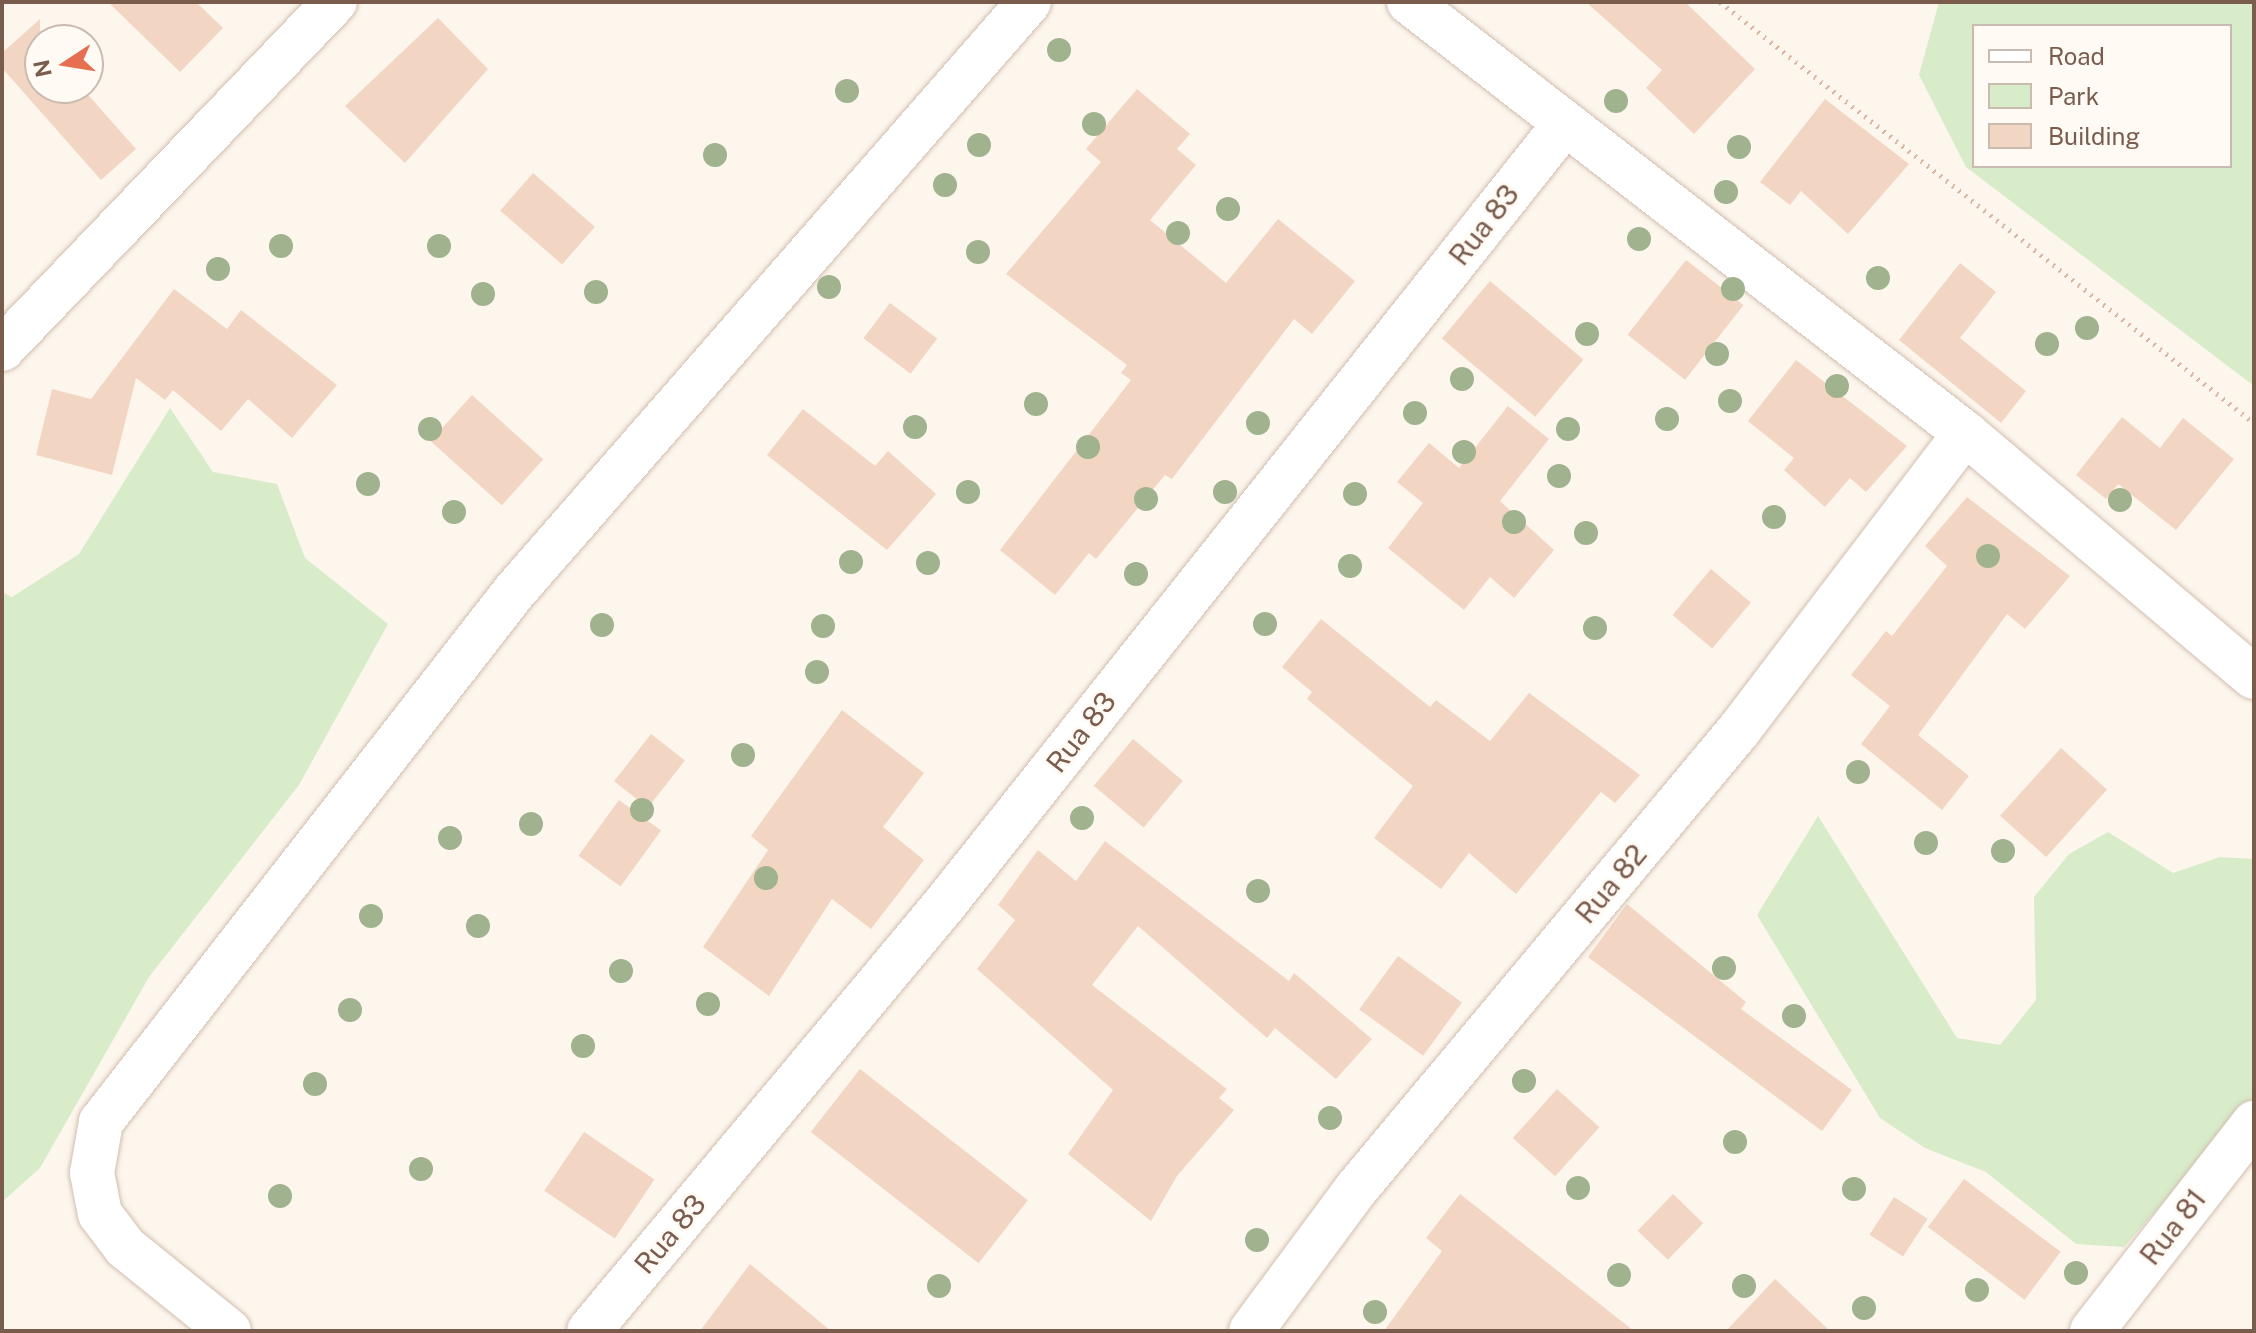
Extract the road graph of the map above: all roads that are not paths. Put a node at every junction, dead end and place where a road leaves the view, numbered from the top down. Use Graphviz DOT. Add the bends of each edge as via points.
graph roads {
  1 [pos="335,2"];
  2 [pos="1029,2"];
  3 [pos="1409,2"];
  4 [pos="1563,126"];
  5 [pos="2,349"];
  6 [pos="1965,433"];
  7 [pos="2254,677"];
  8 [pos="2254,1123"];
  9 [pos="229,1331"];
  10 [pos="589,1331"];
  11 [pos="1251,1331"];
  12 [pos="2092,1331"];
  1 -- 5 [label="street"];
  2 -- 9 [label="street" via="514,592 101,1122 92,1173 100,1214 125,1247"];
  3 -- 4 [label="street"];
  4 -- 6 [label="street"];
  4 -- 10 [label="street, Rua 83" via="944,905"];
  6 -- 7 [label="street"];
  6 -- 11 [label="street, Rua 82" via="1739,730 1357,1188"];
  8 -- 12 [label="street, Rua 81"];
}
